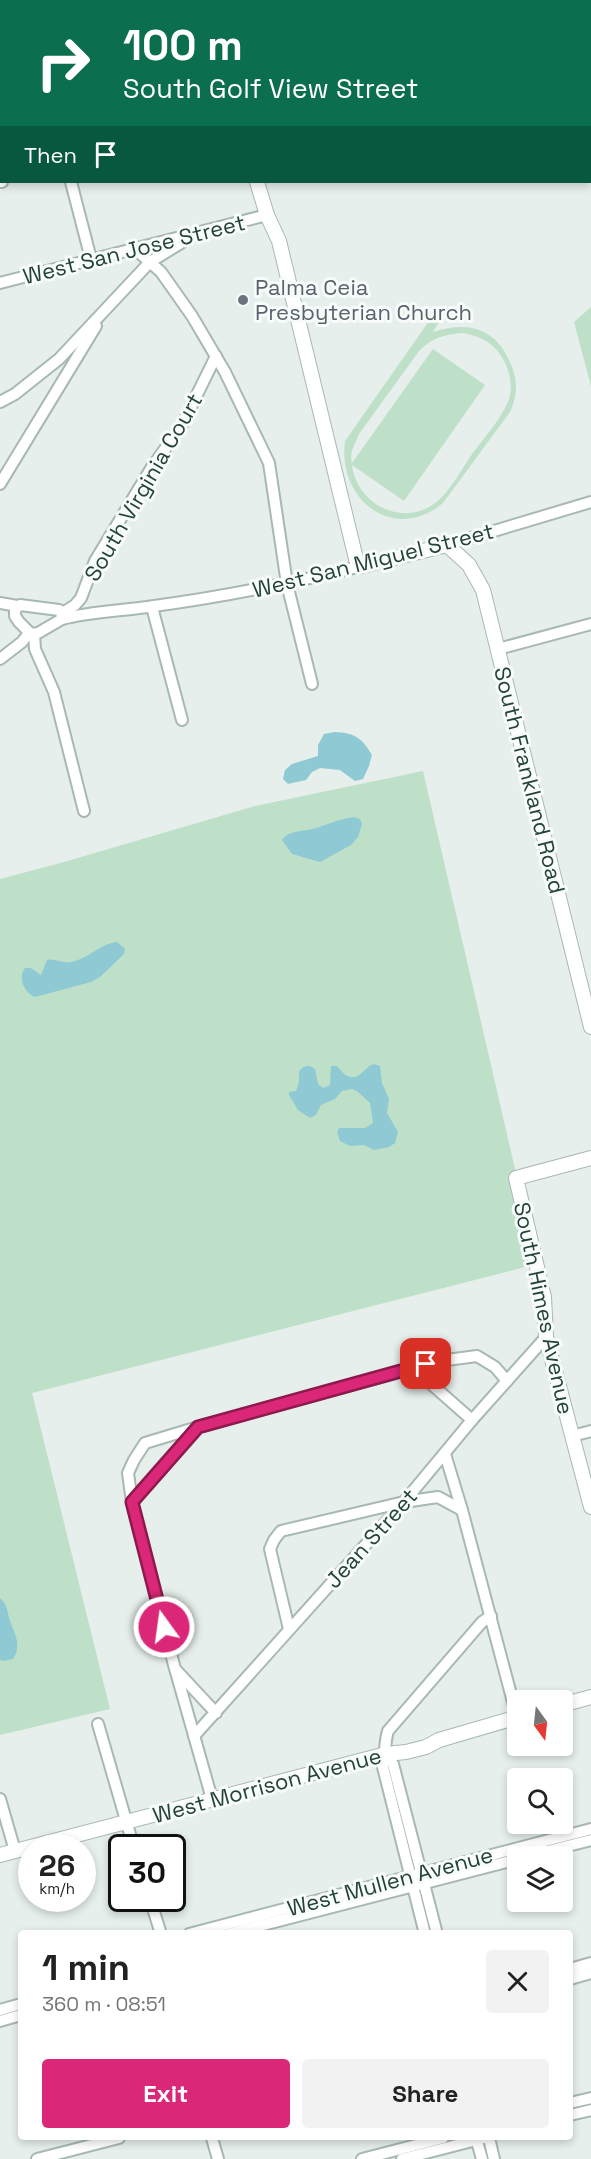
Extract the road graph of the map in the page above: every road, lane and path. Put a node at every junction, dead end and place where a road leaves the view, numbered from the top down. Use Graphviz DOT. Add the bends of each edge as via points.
graph roads {
  1 [pos="71,183"];
  2 [pos="257,183"];
  3 [pos="267,215"];
  4 [pos="197,234"];
  5 [pos="134,248"];
  6 [pos="91,259"];
  7 [pos="150,262"];
  8 [pos="0,283"];
  9 [pos="109,305"];
  10 [pos="216,356"];
  11 [pos="61,357"];
  12 [pos="75,360"];
  13 [pos="0,402"];
  14 [pos="0,484"];
  15 [pos="591,502"];
  16 [pos="447,545"];
  17 [pos="358,567"];
  18 [pos="287,584"];
  19 [pos="0,603"];
  20 [pos="17,606"];
  21 [pos="153,607"];
  22 [pos="63,616"];
  23 [pos="591,624"];
  24 [pos="31,634"];
  25 [pos="498,649"];
  26 [pos="0,659"];
  27 [pos="312,684"];
  28 [pos="182,720"];
  29 [pos="84,811"];
  30 [pos="591,1027"];
  31 [pos="591,1158"];
  32 [pos="546,1337"];
  33 [pos="413,1368"];
  34 [pos="507,1381"];
  35 [pos="472,1420"];
  36 [pos="198,1427"];
  37 [pos="591,1431"];
  38 [pos="572,1436"];
  39 [pos="445,1454"];
  40 [pos="132,1502"];
  41 [pos="404,1502"];
  42 [pos="591,1507"];
  43 [pos="462,1510"];
  44 [pos="491,1616"];
  45 [pos="289,1629"];
  46 [pos="175,1669"];
  47 [pos="510,1690"];
  48 [pos="591,1697"];
  49 [pos="573,1702"];
  50 [pos="216,1713"];
  51 [pos="507,1720"];
  52 [pos="98,1724"];
  53 [pos="194,1736"];
  54 [pos="390,1753"];
  55 [pos="0,1799"];
  56 [pos="212,1799"];
  57 [pos="126,1822"];
  58 [pos="591,1829"];
  59 [pos="130,1834"];
  60 [pos="591,1840"];
  61 [pos="567,1846"];
  62 [pos="15,1851"];
  63 [pos="0,1855"];
  64 [pos="507,1861"];
  65 [pos="417,1879"];
  66 [pos="154,1912"];
  67 [pos="160,1930"];
  68 [pos="206,1930"];
  69 [pos="242,1930"];
  70 [pos="424,1930"];
  71 [pos="436,1930"];
  72 [pos="591,1963"];
  73 [pos="573,1968"];
  74 [pos="591,1974"];
  75 [pos="573,1978"];
  76 [pos="18,2005"];
  77 [pos="0,2010"];
  78 [pos="18,2016"];
  79 [pos="0,2021"];
  80 [pos="591,2098"];
  81 [pos="573,2102"];
  82 [pos="591,2110"];
  83 [pos="573,2114"];
  84 [pos="111,2140"];
  85 [pos="213,2140"];
  86 [pos="435,2140"];
  87 [pos="472,2140"];
  88 [pos="479,2140"];
  89 [pos="489,2140"];
  90 [pos="38,2159"];
  91 [pos="218,2159"];
  92 [pos="362,2159"];
  93 [pos="402,2159"];
  94 [pos="482,2159"];
  95 [pos="494,2159"];
  1 -- 6 [label="street"];
  2 -- 3 [label="street"];
  3 -- 4 [label="street, West San Jose Street"];
  3 -- 17 [label="street" via="279,241"];
  4 -- 5 [label="street, West San Jose Street"];
  4 -- 7 [label="street"];
  5 -- 6 [label="street, West San Jose Street"];
  5 -- 7 [label="street"];
  6 -- 8 [label="street, West San Jose Street"];
  7 -- 9 [label="street"];
  7 -- 10 [label="street"];
  9 -- 11 [label="street"];
  9 -- 12 [label="street"];
  10 -- 18 [label="street" via="269,463"];
  10 -- 22 [label="street, South Virginia Court" via="182,425 95,561 81,598"];
  11 -- 12 [label="street"];
  11 -- 13 [label="street"];
  12 -- 14 [label="street"];
  15 -- 16 [label="street, West San Miguel Street"];
  16 -- 17 [label="street, West San Miguel Street"];
  16 -- 25 [label="street, South Frankland Road" via="469,565 483,590"];
  17 -- 18 [label="street, West San Miguel Street"];
  18 -- 21 [label="street, West San Miguel Street"];
  18 -- 27 [label="street"];
  19 -- 20 [label="street"];
  20 -- 22 [label="street" via="59,610"];
  20 -- 24 [label="street" via="15,616"];
  21 -- 22 [label="street, West San Miguel Street"];
  21 -- 28 [label="street"];
  22 -- 24 [label="street"];
  23 -- 25 [label="street"];
  24 -- 26 [label="street"];
  24 -- 29 [label="street" via="54,692"];
  25 -- 30 [label="street, South Frankland Road"];
  31 -- 32 [label="street, South Himes Avenue" via="516,1178 544,1297"];
  32 -- 34 [label="street, Jean Street"];
  32 -- 38 [label="street, South Himes Avenue"];
  33 -- 34 [label="street" via="477,1356 495,1367"];
  33 -- 35 [label="street"];
  33 -- 36 [label="street"];
  34 -- 35 [label="street, Jean Street"];
  35 -- 39 [label="street, Jean Street"];
  36 -- 40 [label="street"];
  36 -- 40 [label="street" via="146,1443 128,1473"];
  37 -- 38 [label="street"];
  38 -- 42 [label="street, South Himes Avenue"];
  39 -- 41 [label="street, Jean Street"];
  39 -- 43 [label="street"];
  40 -- 46 [label="street"];
  41 -- 43 [label="street" via="438,1497"];
  41 -- 45 [label="street, Jean Street"];
  41 -- 45 [label="street" via="281,1531 270,1549"];
  43 -- 44 [label="street"];
  44 -- 47 [label="street"];
  44 -- 54 [label="street" via="388,1731 385,1740"];
  45 -- 50 [label="street, Jean Street"];
  46 -- 50 [label="street"];
  46 -- 53 [label="street"];
  48 -- 49 [label="street"];
  50 -- 53 [label="street, Jean Street"];
  51 -- 54 [label="street, West Morrison Avenue" via="426,1747"];
  52 -- 57 [label="street"];
  53 -- 56 [label="street"];
  54 -- 56 [label="street, West Morrison Avenue"];
  54 -- 65 [label="street" via="383,1767"];
  55 -- 62 [label="street"];
  56 -- 57 [label="street, West Morrison Avenue"];
  57 -- 59 [label="street"];
  57 -- 62 [label="street, West Morrison Avenue"];
  58 -- 65 [label="street, West Mullen Avenue"];
  60 -- 61 [label="street, West Mullen Avenue"];
  62 -- 63 [label="street, West Morrison Avenue"];
  64 -- 65 [label="street, West Mullen Avenue"];
  65 -- 68 [label="street, West Mullen Avenue"];
  65 -- 69 [label="street, West Mullen Avenue"];
  65 -- 70 [label="street"];
  65 -- 71 [label="street"];
  66 -- 67 [label="street"];
  72 -- 73 [label="street"];
  74 -- 75 [label="street"];
  76 -- 77 [label="street"];
  78 -- 79 [label="street"];
  80 -- 81 [label="street"];
  82 -- 83 [label="street"];
  84 -- 90 [label="street"];
  85 -- 91 [label="street"];
  86 -- 92 [label="street"];
  87 -- 93 [label="street"];
  88 -- 94 [label="street"];
  89 -- 95 [label="street"];
}
